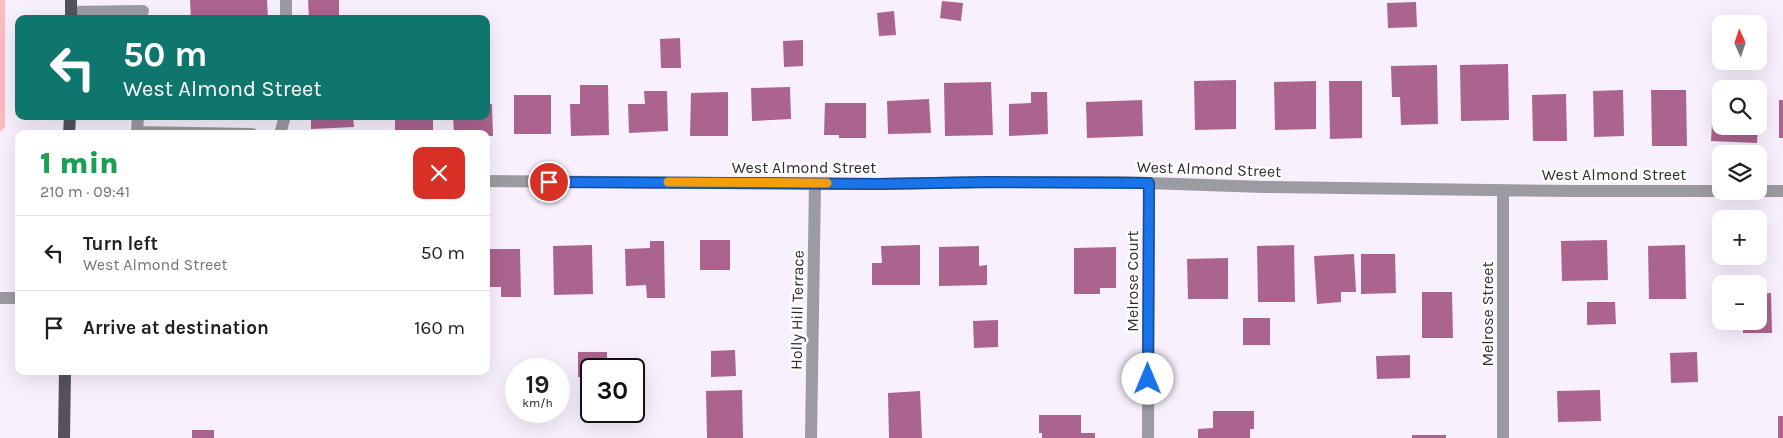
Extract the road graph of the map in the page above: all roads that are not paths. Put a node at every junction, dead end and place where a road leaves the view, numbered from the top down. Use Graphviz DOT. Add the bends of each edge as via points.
graph roads {
  1 [pos="286,0"];
  2 [pos="71,10"];
  3 [pos="143,10"];
  4 [pos="286,15"];
  5 [pos="490,181"];
  6 [pos="815,183"];
  7 [pos="1149,183"];
  8 [pos="1504,190"];
  9 [pos="1712,191"];
  10 [pos="1767,191"];
  11 [pos="1783,191"];
  12 [pos="0,298"];
  13 [pos="15,298"];
  14 [pos="65,375"];
  15 [pos="64,438"];
  16 [pos="811,438"];
  17 [pos="1148,438"];
  18 [pos="1503,438"];
  1 -- 4 [label="street"];
  2 -- 3 [label="street"];
  5 -- 6 [label="street, West Almond Street"];
  6 -- 7 [label="street, West Almond Street"];
  6 -- 16 [label="street, Holly Hill Terrace"];
  7 -- 8 [label="street, West Almond Street" via="1264,188"];
  7 -- 17 [label="street, Melrose Court"];
  8 -- 9 [label="street, West Almond Street"];
  8 -- 18 [label="street, Melrose Street"];
  10 -- 11 [label="street"];
  12 -- 13 [label="street"];
  14 -- 15 [label="main road"];
}
